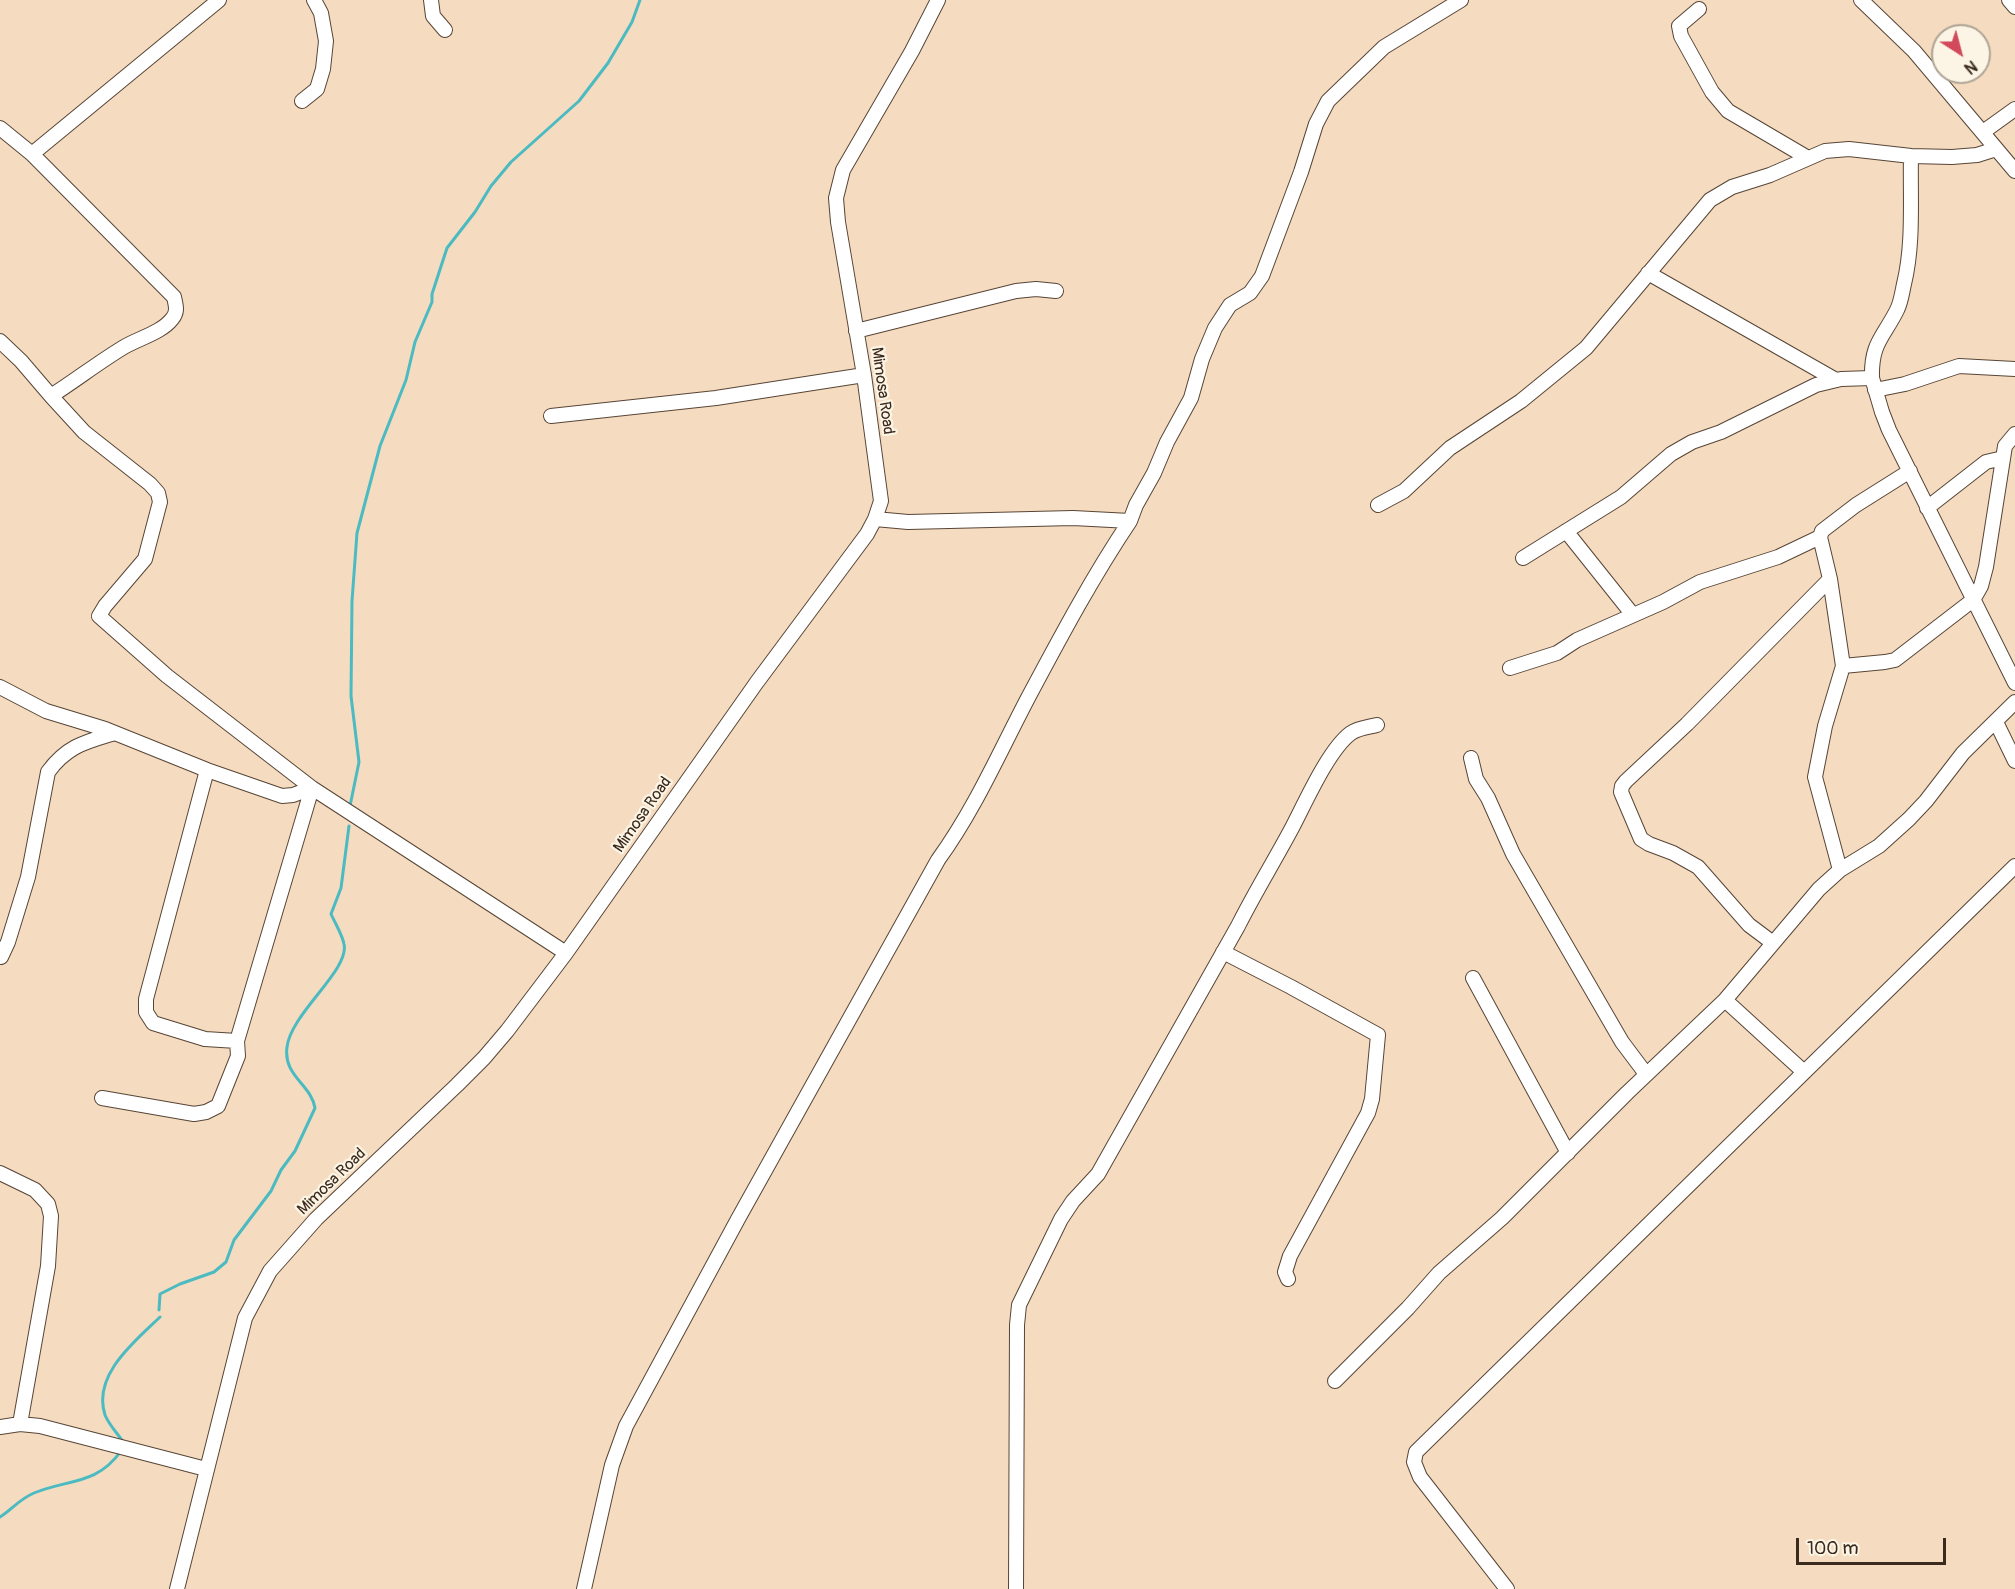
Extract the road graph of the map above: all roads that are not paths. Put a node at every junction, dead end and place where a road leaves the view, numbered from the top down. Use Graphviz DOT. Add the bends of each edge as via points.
graph roads {
  1 [pos="219,0"];
  2 [pos="314,0"];
  3 [pos="431,0"];
  4 [pos="938,0"];
  5 [pos="1461,0"];
  6 [pos="1861,0"];
  7 [pos="1885,0"];
  8 [pos="2009,0"];
  9 [pos="2015,7"];
  10 [pos="1699,9"];
  11 [pos="1873,10"];
  12 [pos="445,30"];
  13 [pos="302,101"];
  14 [pos="2015,109"];
  15 [pos="0,128"];
  16 [pos="1983,132"];
  17 [pos="1996,149"];
  18 [pos="32,154"];
  19 [pos="1911,156"];
  20 [pos="1808,158"];
  21 [pos="2015,171"];
  22 [pos="1648,273"];
  23 [pos="1056,291"];
  24 [pos="856,331"];
  25 [pos="0,342"];
  26 [pos="2015,369"];
  27 [pos="864,375"];
  28 [pos="1836,380"];
  29 [pos="1874,384"];
  30 [pos="51,396"];
  31 [pos="551,416"];
  32 [pos="2015,434"];
  33 [pos="2003,458"];
  34 [pos="1910,471"];
  35 [pos="1378,505"];
  36 [pos="1928,508"];
  37 [pos="875,519"];
  38 [pos="1130,521"];
  39 [pos="1566,531"];
  40 [pos="1821,537"];
  41 [pos="1523,558"];
  42 [pos="1830,579"];
  43 [pos="1973,600"];
  44 [pos="1633,615"];
  45 [pos="1843,666"];
  46 [pos="1510,668"];
  47 [pos="2015,683"];
  48 [pos="0,687"];
  49 [pos="2015,702"];
  50 [pos="1996,722"];
  51 [pos="1377,725"];
  52 [pos="115,734"];
  53 [pos="1471,758"];
  54 [pos="2015,761"];
  55 [pos="207,770"];
  56 [pos="312,788"];
  57 [pos="2015,866"];
  58 [pos="1840,870"];
  59 [pos="1773,943"];
  60 [pos="1223,952"];
  61 [pos="566,953"];
  62 [pos="1,957"];
  63 [pos="1473,978"];
  64 [pos="1725,1000"];
  65 [pos="237,1041"];
  66 [pos="1804,1072"];
  67 [pos="1646,1074"];
  68 [pos="102,1098"];
  69 [pos="1568,1153"];
  70 [pos="0,1173"];
  71 [pos="1287,1279"];
  72 [pos="1335,1381"];
  73 [pos="20,1424"];
  74 [pos="0,1427"];
  75 [pos="206,1469"];
  76 [pos="177,1589"];
  77 [pos="584,1589"];
  78 [pos="1016,1589"];
  79 [pos="1507,1589"];
  1 -- 18 [label="street"];
  2 -- 13 [label="street" via="321,13 326,41 323,69 317,89"];
  3 -- 12 [label="street" via="433,16"];
  4 -- 24 [label="street, Mimosa Road" via="843,170 836,198"];
  5 -- 38 [label="street" via="1384,47 1328,101 1262,276 1250,293 1230,305 1215,328 1191,398"];
  6 -- 11 [label="street"];
  7 -- 11 [label="street"];
  8 -- 9 [label="street"];
  10 -- 20 [label="street" via="1679,26 1687,50 1712,92 1734,115"];
  11 -- 16 [label="street"];
  14 -- 16 [label="street"];
  15 -- 18 [label="street"];
  16 -- 17 [label="street"];
  17 -- 19 [label="street" via="1977,155"];
  17 -- 21 [label="street"];
  18 -- 30 [label="street" via="174,297 177,309 172,320 158,331 122,349"];
  19 -- 20 [label="street" via="1849,149 1825,151"];
  19 -- 29 [label="street" via="1906,276 1899,307 1876,345 1872,364"];
  20 -- 22 [label="street" via="1732,187 1710,200"];
  22 -- 28 [label="street"];
  22 -- 35 [label="street" via="1590,343 1566,364 1501,416 1450,448 1404,491"];
  23 -- 24 [label="street" via="1016,291"];
  24 -- 27 [label="street, Mimosa Road"];
  25 -- 30 [label="street"];
  26 -- 29 [label="street" via="1959,366 1905,384"];
  27 -- 31 [label="street" via="716,398"];
  27 -- 37 [label="street, Mimosa Road" via="881,501"];
  28 -- 29 [label="street"];
  28 -- 39 [label="street" via="1816,385 1683,447 1621,497"];
  29 -- 34 [label="street" via="1889,430"];
  30 -- 56 [label="street" via="84,432 150,484 160,502 145,559 99,616 167,676"];
  32 -- 33 [label="street" via="2005,446"];
  33 -- 36 [label="street" via="1986,462"];
  33 -- 43 [label="street" via="1984,578"];
  34 -- 36 [label="street"];
  34 -- 40 [label="street" via="1856,505 1822,531"];
  36 -- 43 [label="street"];
  37 -- 38 [label="street"];
  37 -- 61 [label="street, Mimosa Road"];
  38 -- 77 [label="street" via="1075,613 958,833 938,860 626,1426 612,1465"];
  39 -- 41 [label="street"];
  39 -- 44 [label="street"];
  40 -- 42 [label="street"];
  40 -- 44 [label="street" via="1778,557 1706,579"];
  42 -- 45 [label="street"];
  42 -- 59 [label="street" via="1626,781 1621,792 1641,839 1698,867 1749,925"];
  43 -- 45 [label="street" via="1895,660"];
  43 -- 47 [label="street"];
  44 -- 46 [label="street" via="1557,653"];
  45 -- 58 [label="street" via="1815,777"];
  48 -- 52 [label="street" via="46,711"];
  49 -- 50 [label="street"];
  50 -- 54 [label="street"];
  50 -- 58 [label="street" via="1963,753 1909,819 1878,846"];
  51 -- 60 [label="street" via="1352,732 1328,760"];
  52 -- 55 [label="street"];
  52 -- 62 [label="street" via="81,743 58,759 48,772 28,877"];
  53 -- 67 [label="street" via="1476,779 1513,854 1622,1042"];
  55 -- 56 [label="street" via="282,796"];
  55 -- 65 [label="street" via="146,999 146,1012 153,1023 205,1039"];
  56 -- 61 [label="street"];
  56 -- 65 [label="street"];
  57 -- 66 [label="street"];
  58 -- 59 [label="street"];
  59 -- 64 [label="street"];
  60 -- 71 [label="street" via="1378,1035 1371,1105 1286,1265"];
  60 -- 78 [label="street" via="1098,1174 1061,1219 1019,1305"];
  61 -- 75 [label="street, Mimosa Road" via="484,1058 316,1219 270,1271 245,1318"];
  63 -- 69 [label="street"];
  64 -- 66 [label="street"];
  64 -- 67 [label="street"];
  65 -- 68 [label="street" via="238,1056 218,1106 206,1112 194,1114"];
  66 -- 79 [label="street" via="1416,1452 1414,1462 1420,1477"];
  67 -- 69 [label="street"];
  69 -- 72 [label="street" via="1439,1273"];
  70 -- 73 [label="street" via="35,1190 48,1204 51,1216 48,1266"];
  73 -- 74 [label="street"];
  73 -- 75 [label="street" via="69,1432"];
  75 -- 76 [label="street, Mimosa Road"];
}
